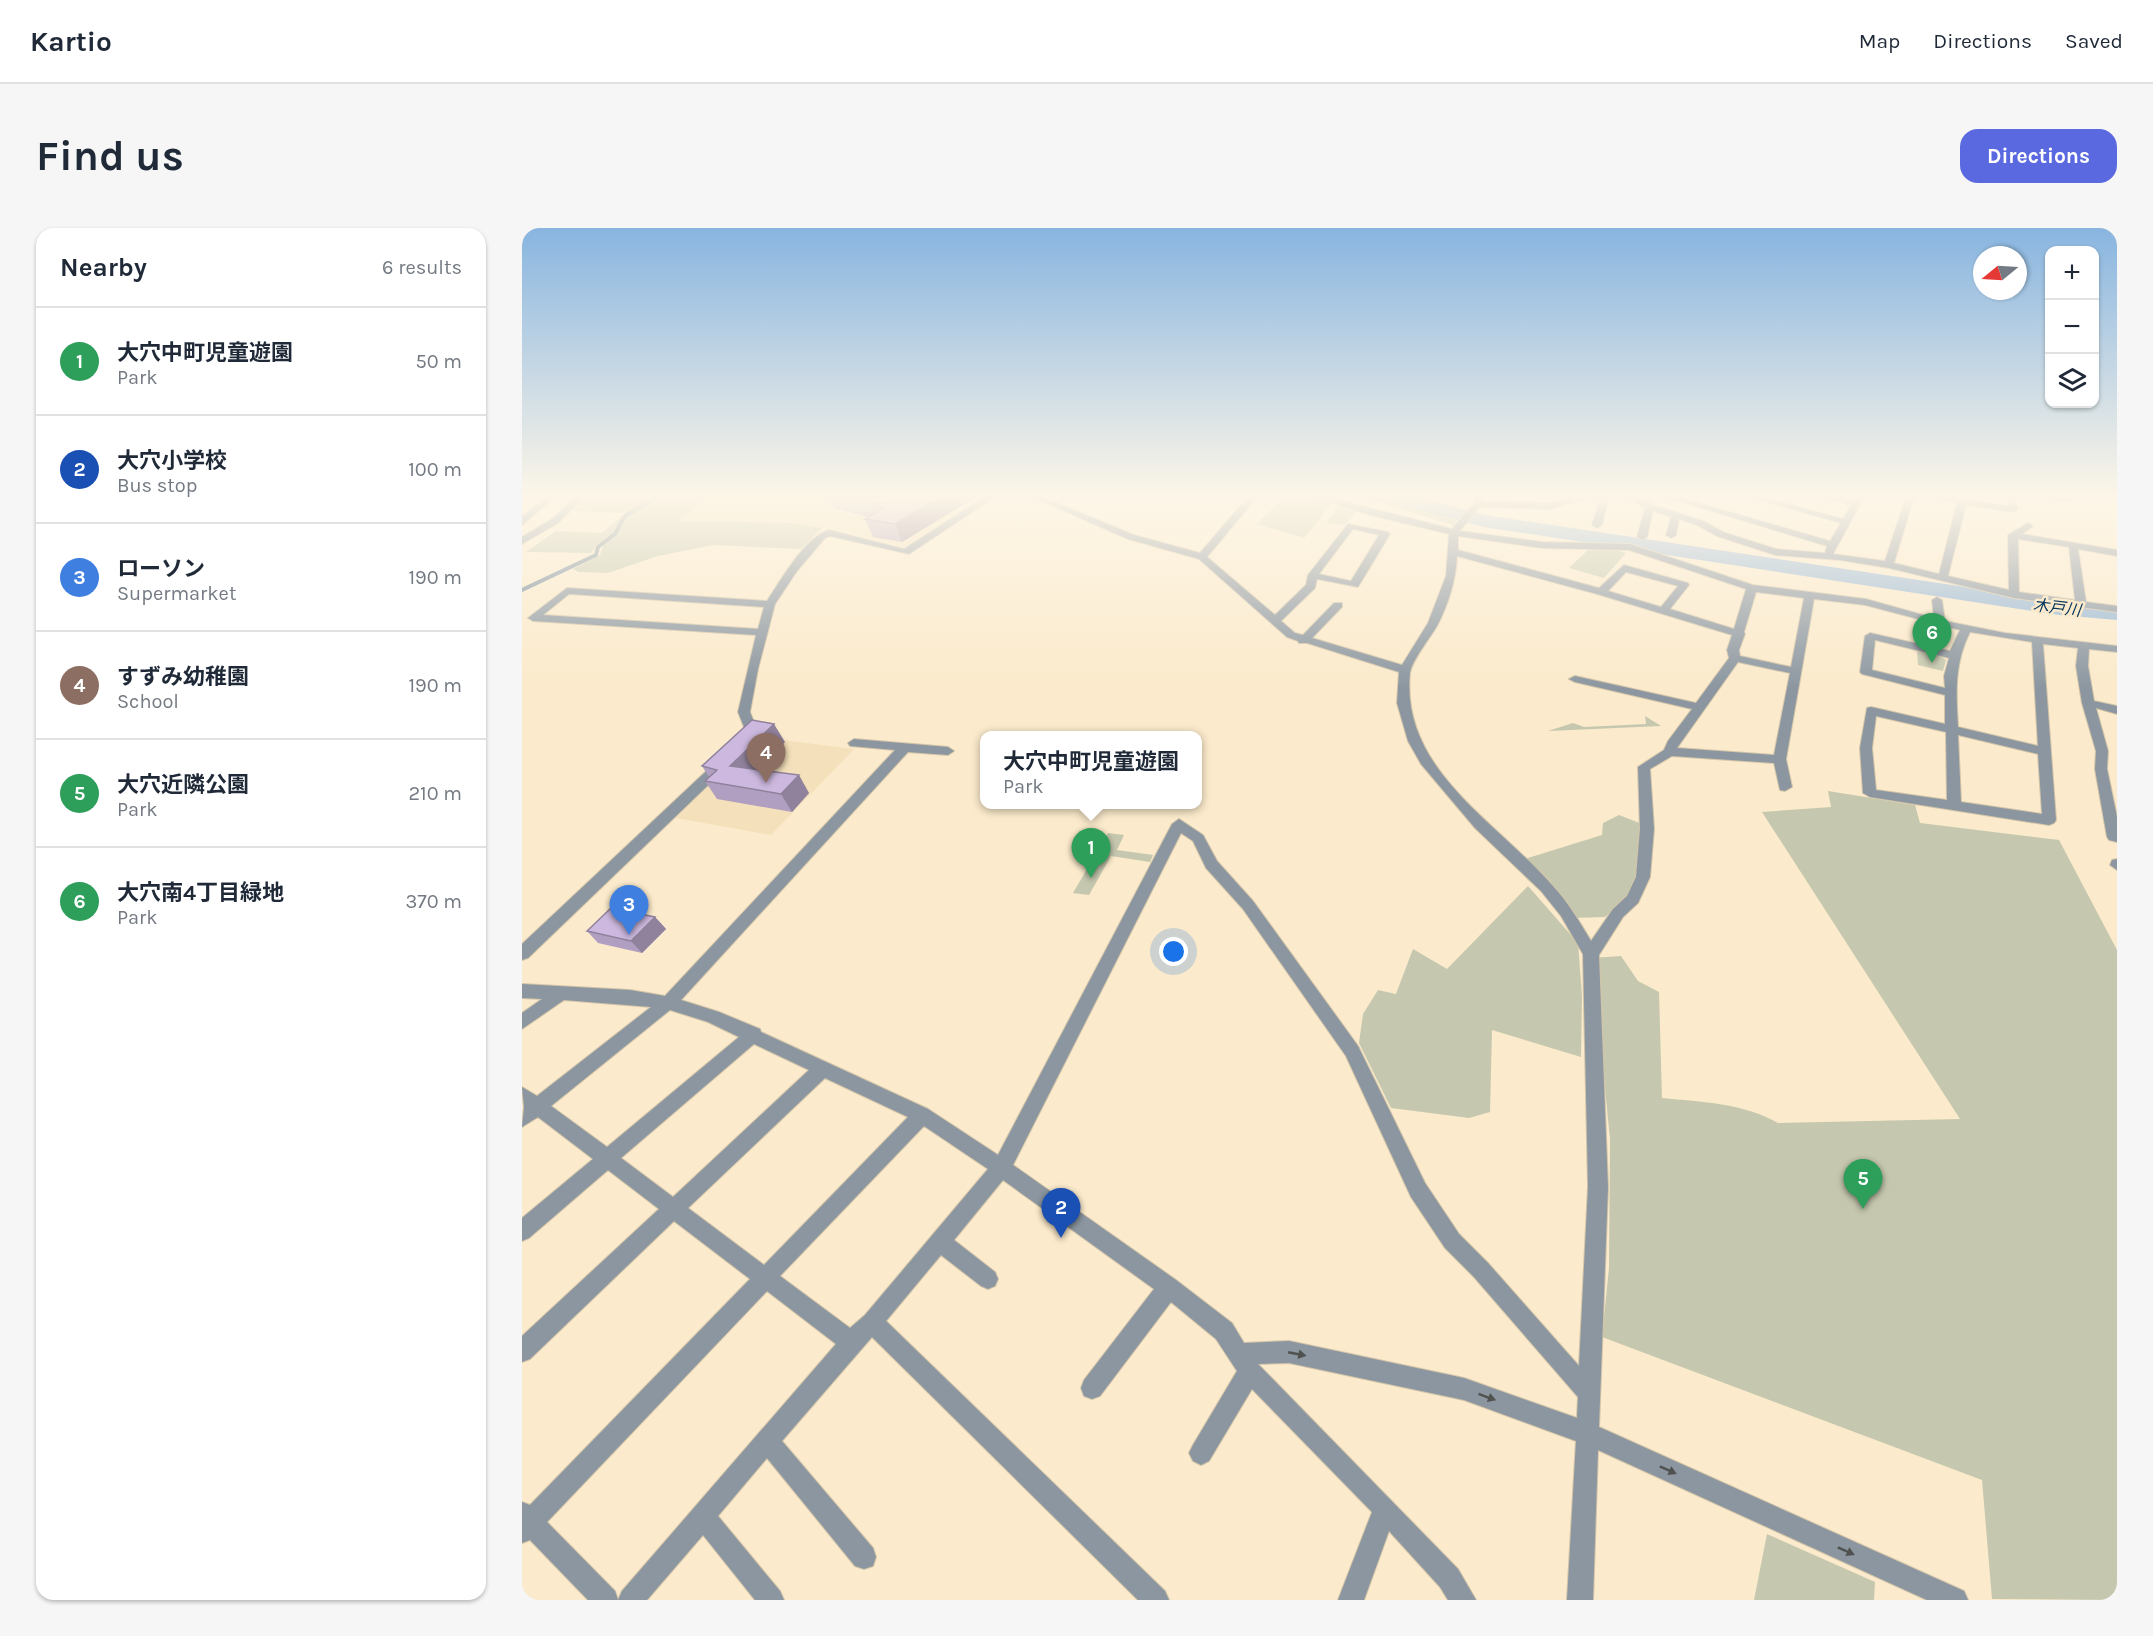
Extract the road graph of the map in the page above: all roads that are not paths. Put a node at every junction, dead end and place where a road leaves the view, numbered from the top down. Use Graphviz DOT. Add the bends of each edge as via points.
graph roads {
  1 [pos="799,561"];
  2 [pos="1207,561"];
  3 [pos="1324,561"];
  4 [pos="1369,561"];
  5 [pos="1452,561"];
  6 [pos="1486,561"];
  7 [pos="1672,561"];
  8 [pos="1865,561"];
  9 [pos="1890,561"];
  10 [pos="1947,561"];
  11 [pos="2013,561"];
  12 [pos="2075,561"];
  13 [pos="1889,565"];
  14 [pos="1313,575"];
  15 [pos="1943,578"];
  16 [pos="1752,588"];
  17 [pos="1866,588"];
  18 [pos="1601,592"];
  19 [pos="1810,595"];
  20 [pos="2014,595"];
  21 [pos="1937,600"];
  22 [pos="1866,602"];
  23 [pos="770,604"];
  24 [pos="1338,605"];
  25 [pos="2081,605"];
  26 [pos="2117,609"];
  27 [pos="1663,611"];
  28 [pos="1275,621"];
  29 [pos="1940,623"];
  30 [pos="1966,629"];
  31 [pos="761,632"];
  32 [pos="1740,634"];
  33 [pos="2037,640"];
  34 [pos="1303,641"];
  35 [pos="2084,646"];
  36 [pos="2117,649"];
  37 [pos="1956,656"];
  38 [pos="1735,658"];
  39 [pos="1405,670"];
  40 [pos="1795,671"];
  41 [pos="1575,679"];
  42 [pos="1951,693"];
  43 [pos="2088,703"];
  44 [pos="1699,707"];
  45 [pos="2117,710"];
  46 [pos="1951,729"];
  47 [pos="854,742"];
  48 [pos="904,747"];
  49 [pos="2044,751"];
  50 [pos="948,752"];
  51 [pos="1670,752"];
  52 [pos="1780,759"];
  53 [pos="1785,787"];
  54 [pos="1954,806"];
  55 [pos="2117,837"];
  56 [pos="522,954"];
  57 [pos="1591,954"];
  58 [pos="522,992"];
  59 [pos="563,992"];
  60 [pos="668,1004"];
  61 [pos="522,1022"];
  62 [pos="754,1034"];
  63 [pos="823,1068"];
  64 [pos="527,1107"];
  65 [pos="922,1115"];
  66 [pos="606,1160"];
  67 [pos="1002,1167"];
  68 [pos="673,1210"];
  69 [pos="522,1231"];
  70 [pos="940,1242"];
  71 [pos="766,1278"];
  72 [pos="988,1279"];
  73 [pos="1170,1287"];
  74 [pos="872,1322"];
  75 [pos="851,1342"];
  76 [pos="522,1351"];
  77 [pos="1244,1362"];
  78 [pos="1092,1388"];
  79 [pos="1588,1392"];
  80 [pos="1589,1434"];
  81 [pos="768,1442"];
  82 [pos="1201,1453"];
  83 [pos="1385,1509"];
  84 [pos="703,1516"];
  85 [pos="525,1522"];
  86 [pos="864,1557"];
  87 [pos="606,1600"];
  88 [pos="631,1600"];
  89 [pos="771,1600"];
  90 [pos="1156,1600"];
  91 [pos="1351,1600"];
  92 [pos="1463,1600"];
  93 [pos="1580,1600"];
  94 [pos="1955,1600"];
  1 -- 23 [label="street"];
  2 -- 28 [label="street"];
  3 -- 14 [label="street"];
  4 -- 14 [label="street" via="1354,585"];
  5 -- 39 [label="street" via="1451,576 1433,623"];
  6 -- 18 [label="street"];
  7 -- 16 [label="street"];
  8 -- 13 [label="street"];
  9 -- 13 [label="street"];
  10 -- 15 [label="street"];
  11 -- 20 [label="street"];
  12 -- 25 [label="street"];
  13 -- 15 [label="street"];
  14 -- 28 [label="street" via="1311,586"];
  15 -- 20 [label="street"];
  16 -- 19 [label="street"];
  16 -- 32 [label="street"];
  17 -- 22 [label="street"];
  18 -- 27 [label="street"];
  18 -- 27 [label="street" via="1624,568 1684,585"];
  19 -- 22 [label="street" via="1833,593"];
  19 -- 40 [label="street"];
  20 -- 25 [label="street"];
  21 -- 29 [label="street"];
  22 -- 29 [label="street"];
  23 -- 31 [label="street"];
  23 -- 31 [label="street" via="567,591 533,618"];
  24 -- 34 [label="street"];
  25 -- 26 [label="street"];
  27 -- 32 [label="street"];
  28 -- 34 [label="street"];
  29 -- 30 [label="street"];
  30 -- 33 [label="street"];
  30 -- 37 [label="street"];
  31 -- 56 [label="street" via="744,712 752,732"];
  32 -- 38 [label="street" via="1733,650"];
  33 -- 35 [label="street"];
  33 -- 49 [label="street"];
  34 -- 39 [label="street"];
  35 -- 36 [label="street"];
  35 -- 43 [label="street" via="2082,666"];
  37 -- 42 [label="street" via="1950,676"];
  37 -- 42 [label="street" via="1870,636 1866,672"];
  38 -- 40 [label="street"];
  38 -- 44 [label="street"];
  39 -- 57 [label="street" via="1404,703 1414,741 1425,761 1480,825 1546,887"];
  40 -- 52 [label="street"];
  41 -- 44 [label="street"];
  42 -- 46 [label="street"];
  43 -- 45 [label="street"];
  43 -- 55 [label="street" via="2102,751 2101,769"];
  44 -- 51 [label="street"];
  46 -- 49 [label="street"];
  46 -- 54 [label="street"];
  46 -- 54 [label="street" via="1871,711 1866,748 1870,793"];
  47 -- 48 [label="street"];
  48 -- 50 [label="street"];
  48 -- 60 [label="street"];
  49 -- 54 [label="street" via="2049,820"];
  51 -- 52 [label="street"];
  51 -- 57 [label="street" via="1644,767 1647,829 1643,877 1633,899 1618,913"];
  52 -- 53 [label="street"];
  57 -- 79 [label="street" via="1598,1187"];
  58 -- 59 [label="street"];
  59 -- 60 [label="street"];
  59 -- 61 [label="street"];
  60 -- 62 [label="street"];
  60 -- 64 [label="street"];
  62 -- 63 [label="street"];
  62 -- 66 [label="street"];
  63 -- 65 [label="street"];
  63 -- 68 [label="street"];
  64 -- 66 [label="street"];
  65 -- 67 [label="street"];
  65 -- 71 [label="street"];
  66 -- 68 [label="street"];
  66 -- 69 [label="street"];
  67 -- 70 [label="street"];
  67 -- 73 [label="street"];
  67 -- 79 [label="street" via="1179,824 1198,838 1211,864 1248,905 1352,1050 1418,1190 1438,1222"];
  68 -- 71 [label="street"];
  68 -- 76 [label="street"];
  70 -- 72 [label="street"];
  70 -- 74 [label="street"];
  71 -- 75 [label="street"];
  71 -- 85 [label="street"];
  73 -- 77 [label="street" via="1224,1331"];
  73 -- 78 [label="street"];
  74 -- 75 [label="street"];
  74 -- 90 [label="street"];
  75 -- 81 [label="street"];
  77 -- 80 [label="street, one-way" via="1289,1352 1464,1389"];
  77 -- 82 [label="street"];
  77 -- 83 [label="street"];
  79 -- 80 [label="street"];
  80 -- 93 [label="street"];
  80 -- 94 [label="street, one-way"];
  81 -- 84 [label="street"];
  81 -- 86 [label="street"];
  83 -- 91 [label="street"];
  83 -- 92 [label="street" via="1449,1578"];
  84 -- 88 [label="street"];
  84 -- 89 [label="street"];
  85 -- 87 [label="street"];
}
